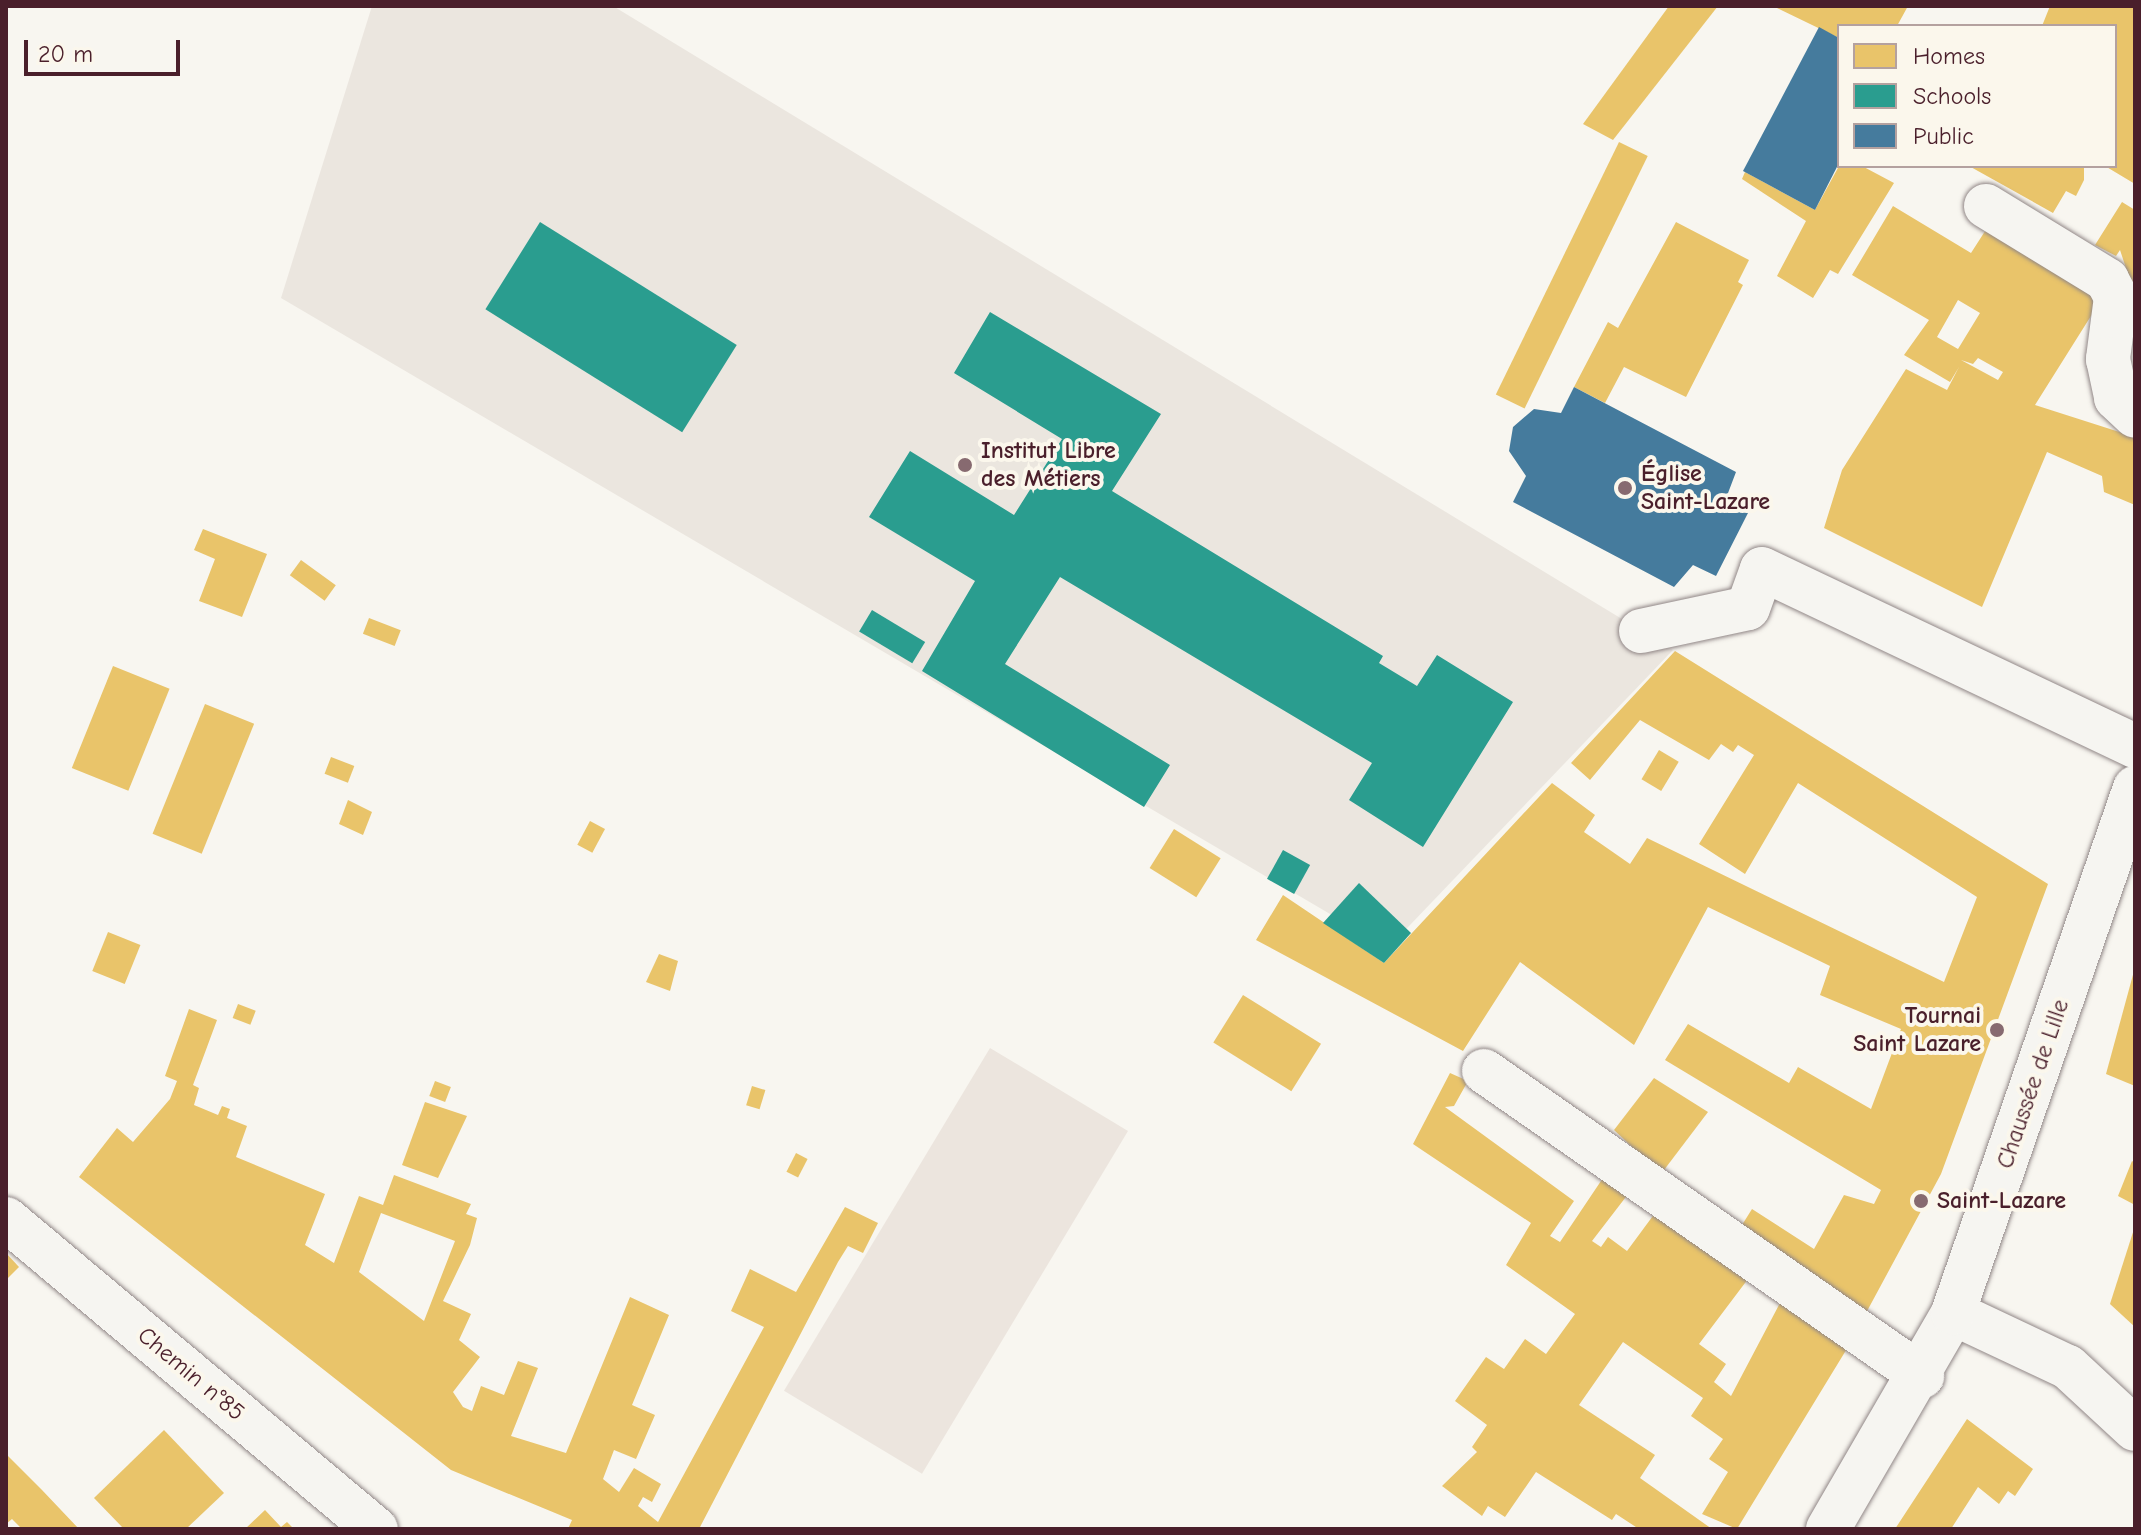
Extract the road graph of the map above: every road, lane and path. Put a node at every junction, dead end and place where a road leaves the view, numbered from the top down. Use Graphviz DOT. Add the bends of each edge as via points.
graph roads {
  1 [pos="1986,206"];
  2 [pos="2135,416"];
  3 [pos="1641,631"];
  4 [pos="2135,746"];
  5 [pos="2135,788"];
  6 [pos="1484,1071"];
  7 [pos="6,1219"];
  8 [pos="1953,1313"];
  9 [pos="1922,1376"];
  10 [pos="2135,1429"];
  11 [pos="376,1529"];
  12 [pos="1828,1529"];
  1 -- 2 [label="main road" via="2107,280 2116,297 2108,359 2116,398"];
  3 -- 4 [label="main road" via="1748,608 1762,569"];
  5 -- 8 [label="main road, Chaussée de Lille"];
  6 -- 9 [label="main road"];
  7 -- 11 [label="main road, Chemin n°85"];
  8 -- 9 [label="main road, Chaussée de Lille"];
  8 -- 10 [label="main road" via="2068,1367"];
  9 -- 12 [label="main road, Chaussée de Lille"];
}
